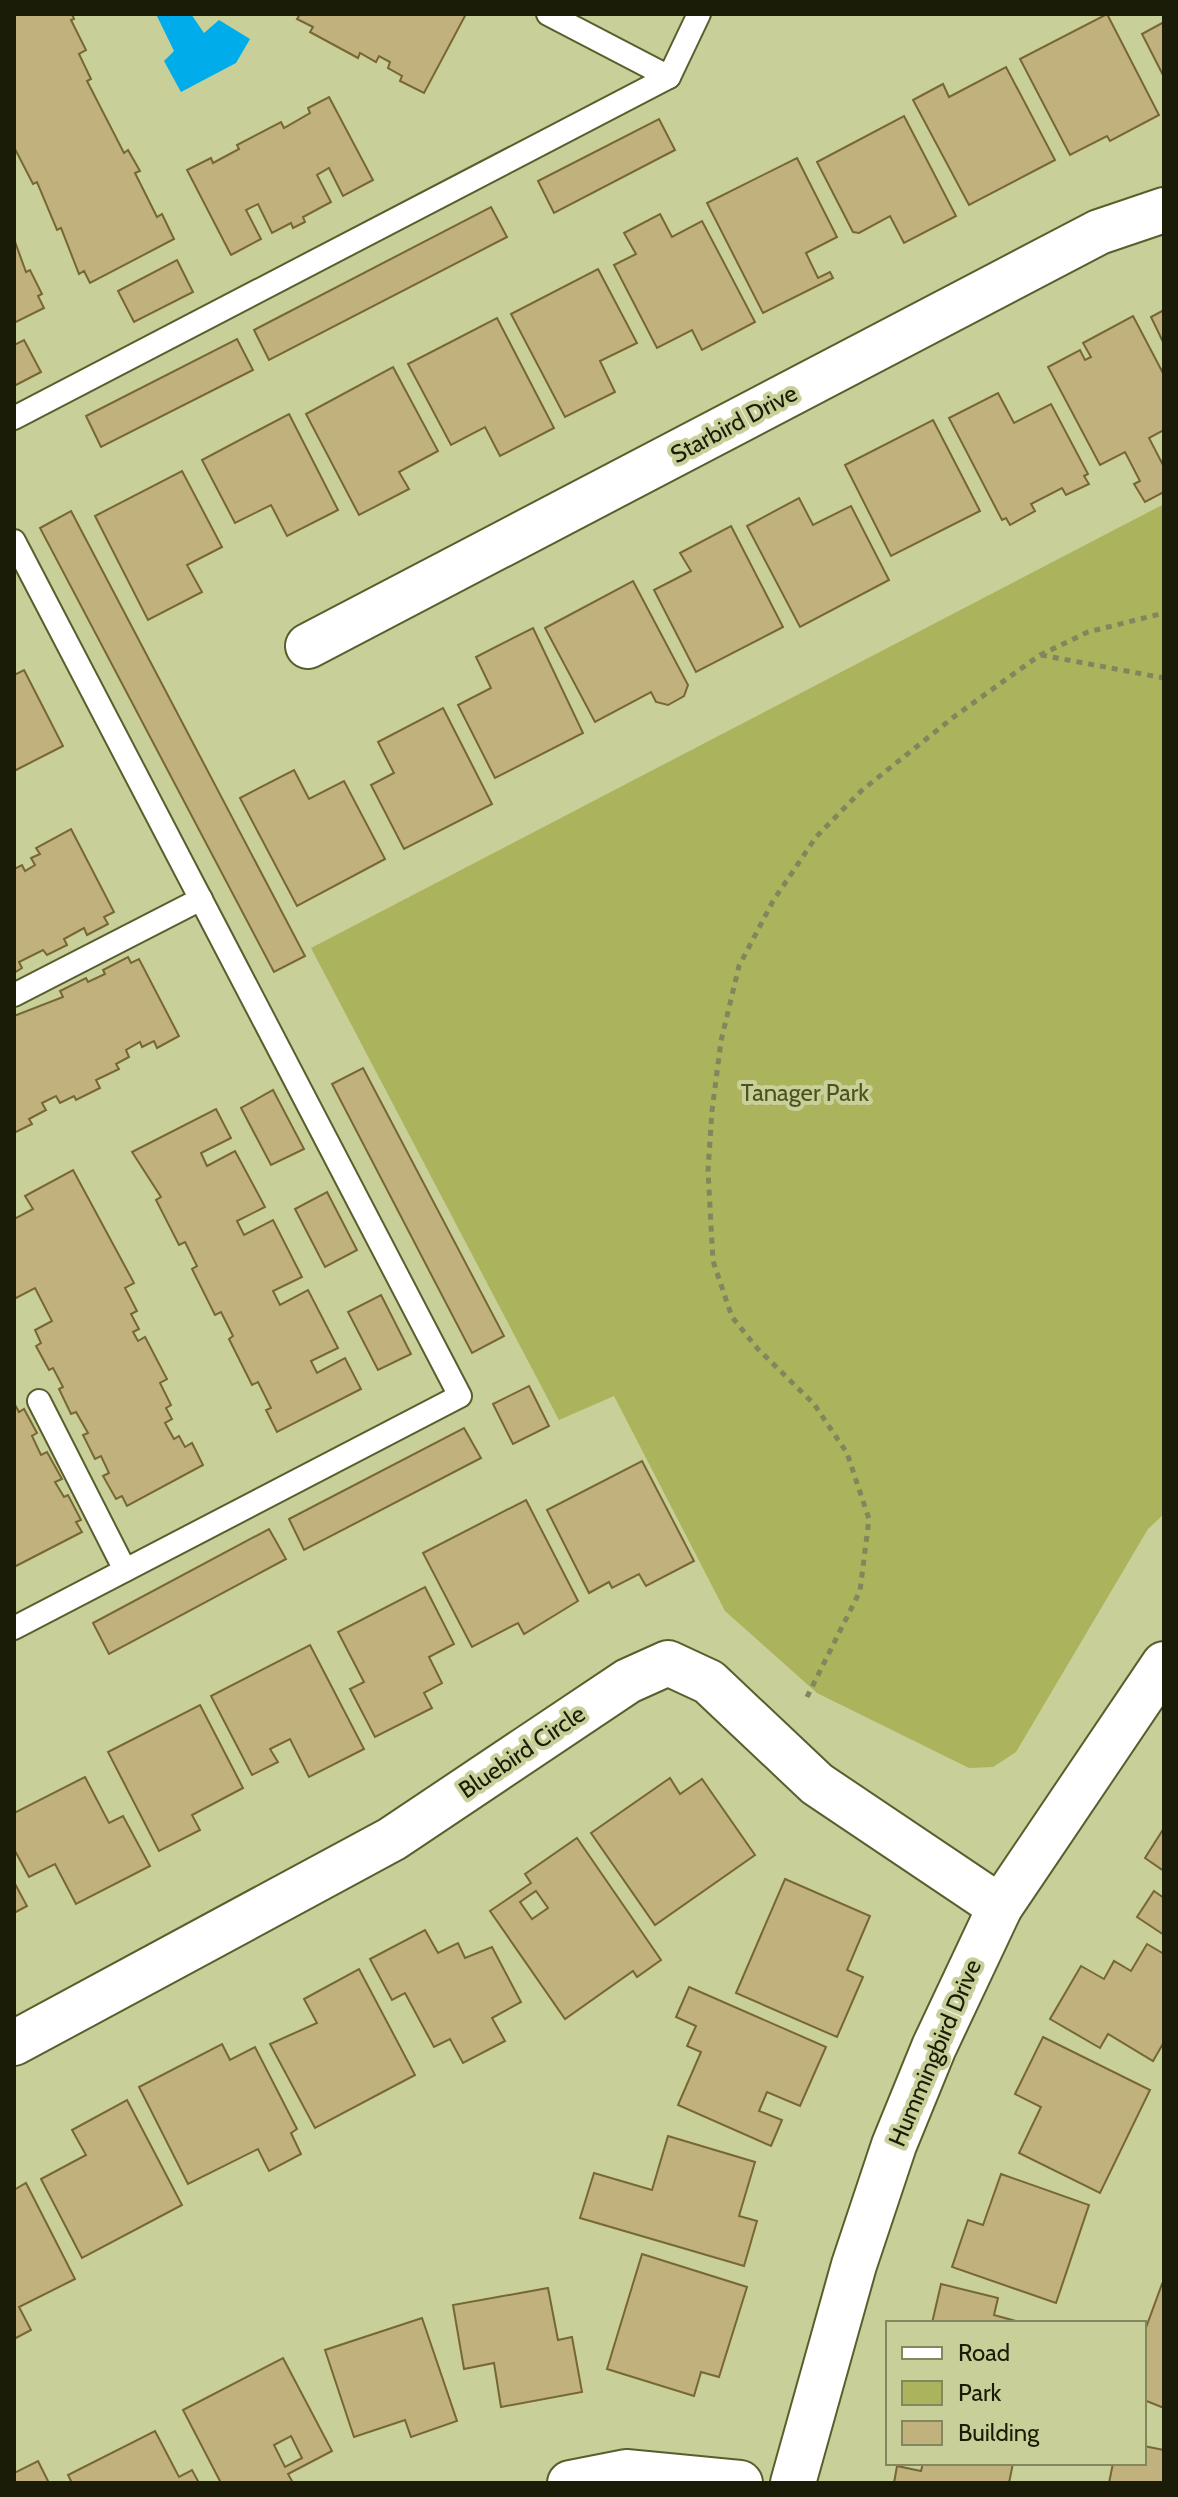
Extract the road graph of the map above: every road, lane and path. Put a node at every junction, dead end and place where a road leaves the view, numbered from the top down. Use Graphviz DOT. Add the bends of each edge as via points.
graph roads {
  1 [pos="548,14"];
  2 [pos="699,14"];
  3 [pos="669,77"];
  4 [pos="1164,210"];
  5 [pos="14,418"];
  6 [pos="14,541"];
  7 [pos="1164,613"];
  8 [pos="308,646"];
  9 [pos="1040,655"];
  10 [pos="1164,678"];
  11 [pos="201,899"];
  12 [pos="14,995"];
  13 [pos="39,1401"];
  14 [pos="125,1570"];
  15 [pos="14,1628"];
  16 [pos="1164,1664"];
  17 [pos="807,1697"];
  18 [pos="1000,1907"];
  19 [pos="14,2043"];
  20 [pos="570,2483"];
  21 [pos="740,2483"];
  22 [pos="793,2483"];
  1 -- 3 [label="lane"];
  2 -- 3 [label="lane"];
  3 -- 5 [label="lane"];
  4 -- 8 [label="street, Starbird Drive" via="1099,232"];
  6 -- 11 [label="lane"];
  7 -- 9 [label="path" via="1088,632"];
  9 -- 10 [label="path"];
  9 -- 17 [label="path" via="861,791 816,837 773,901 739,966 721,1041 708,1171 713,1261 732,1317 814,1404 847,1453 869,1519 860,1591"];
  11 -- 12 [label="lane"];
  11 -- 14 [label="lane" via="460,1396"];
  13 -- 14 [label="lane"];
  14 -- 15 [label="lane"];
  16 -- 18 [label="street, Hummingbird Drive"];
  18 -- 19 [label="street, Bluebird Circle" via="817,1784 709,1682 668,1663 628,1681 392,1839"];
  18 -- 22 [label="street, Hummingbird Drive" via="894,2145 822,2370"];
  20 -- 21 [label="street" via="626,2472"];
}
